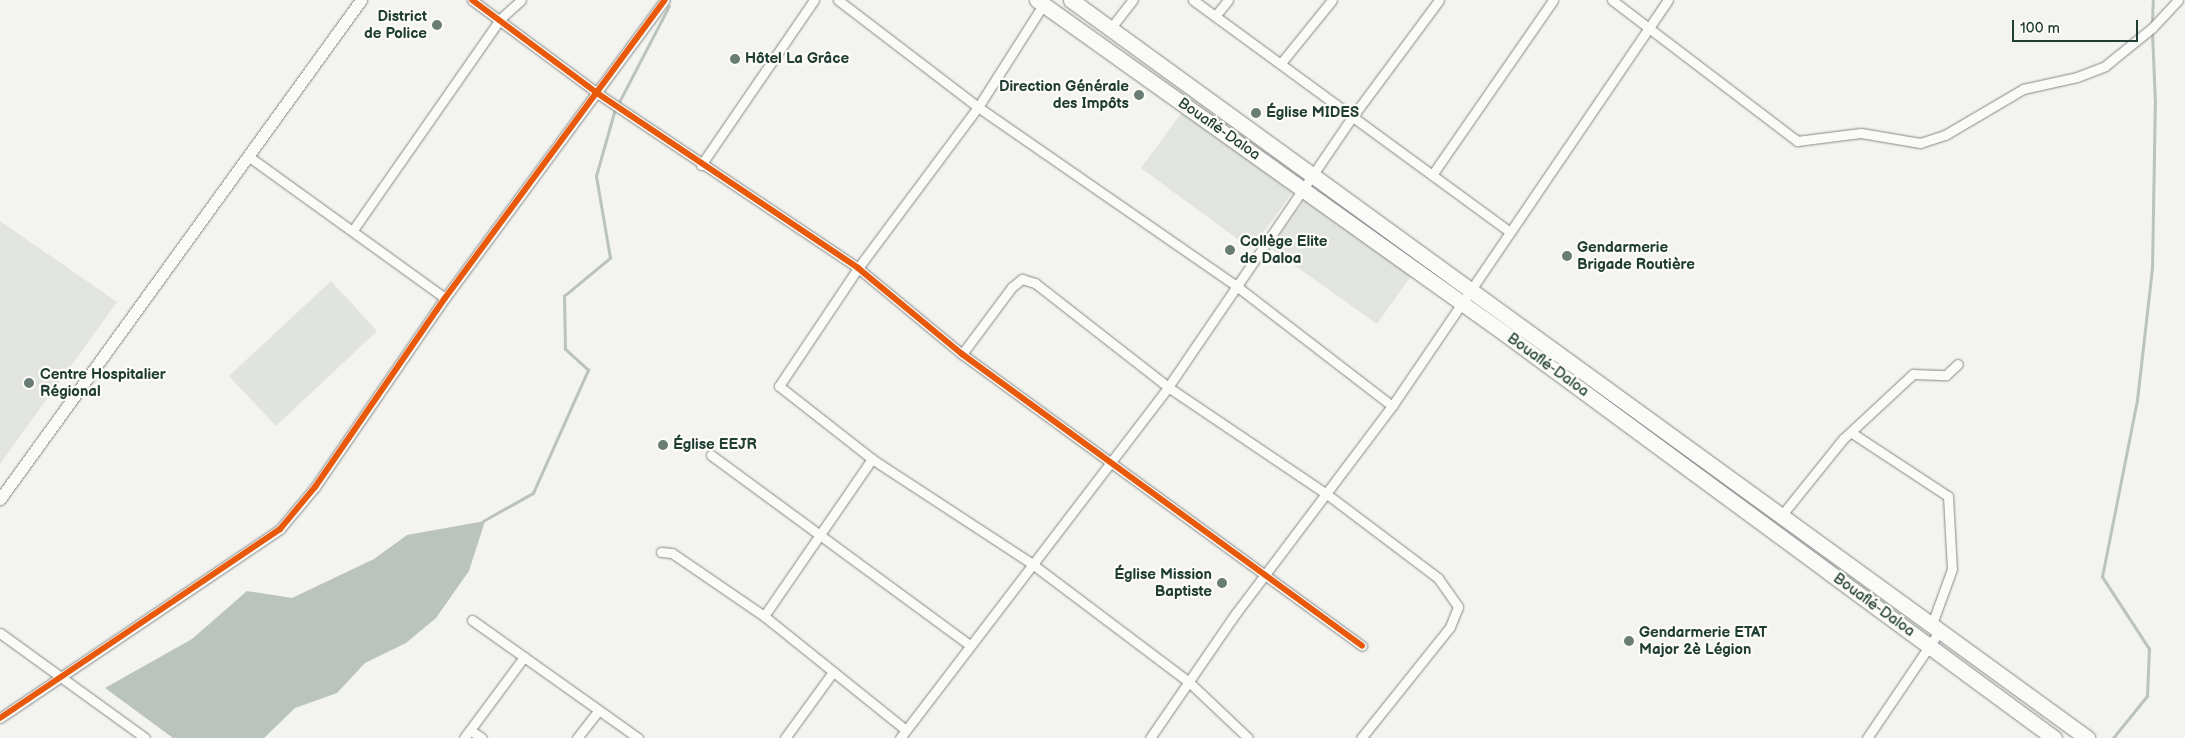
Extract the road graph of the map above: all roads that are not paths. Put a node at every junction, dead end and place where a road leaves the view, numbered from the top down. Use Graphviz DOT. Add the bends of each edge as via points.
graph roads {
  1 [pos="361,0"];
  2 [pos="472,0"];
  3 [pos="521,0"];
  4 [pos="665,0"];
  5 [pos="814,0"];
  6 [pos="838,0"];
  7 [pos="1071,0"];
  8 [pos="1133,0"];
  9 [pos="1193,0"];
  10 [pos="1228,0"];
  11 [pos="1332,0"];
  12 [pos="1439,0"];
  13 [pos="1553,0"];
  14 [pos="1612,0"];
  15 [pos="1668,0"];
  16 [pos="2178,0"];
  17 [pos="1040,2"];
  18 [pos="1216,16"];
  19 [pos="500,19"];
  20 [pos="1110,29"];
  21 [pos="1648,29"];
  22 [pos="1281,63"];
  23 [pos="596,93"];
  24 [pos="978,107"];
  25 [pos="1353,116"];
  26 [pos="248,156"];
  27 [pos="701,165"];
  28 [pos="1432,175"];
  29 [pos="1314,176"];
  30 [pos="1305,190"];
  31 [pos="353,230"];
  32 [pos="1509,231"];
  33 [pos="858,268"];
  34 [pos="1239,288"];
  35 [pos="1468,288"];
  36 [pos="445,298"];
  37 [pos="1460,301"];
  38 [pos="962,354"];
  39 [pos="1958,364"];
  40 [pos="1168,387"];
  41 [pos="1392,406"];
  42 [pos="1852,433"];
  43 [pos="711,455"];
  44 [pos="872,459"];
  45 [pos="1113,460"];
  46 [pos="1328,495"];
  47 [pos="0,499"];
  48 [pos="1782,516"];
  49 [pos="821,538"];
  50 [pos="660,552"];
  51 [pos="1031,563"];
  52 [pos="1264,575"];
  53 [pos="764,616"];
  54 [pos="472,620"];
  55 [pos="1936,627"];
  56 [pos="0,632"];
  57 [pos="968,644"];
  58 [pos="1930,645"];
  59 [pos="1362,646"];
  60 [pos="524,658"];
  61 [pos="833,672"];
  62 [pos="63,678"];
  63 [pos="1189,682"];
  64 [pos="597,712"];
  65 [pos="0,718"];
  66 [pos="470,730"];
  67 [pos="903,734"];
  68 [pos="145,738"];
  69 [pos="464,738"];
  70 [pos="482,738"];
  71 [pos="578,738"];
  72 [pos="638,738"];
  73 [pos="785,738"];
  74 [pos="1150,738"];
  75 [pos="1248,738"];
  76 [pos="1361,738"];
  77 [pos="1866,738"];
  78 [pos="2054,738"];
  79 [pos="2086,738"];
  1 -- 26 [label="street"];
  2 -- 19 [label="street"];
  3 -- 19 [label="street"];
  4 -- 23 [label="street"];
  5 -- 27 [label="street"];
  6 -- 24 [label="street"];
  7 -- 20 [label="highway, Bouaflé-Daloa"];
  8 -- 20 [label="street"];
  9 -- 18 [label="street"];
  10 -- 18 [label="street"];
  11 -- 22 [label="street"];
  12 -- 25 [label="street"];
  13 -- 28 [label="street"];
  14 -- 21 [label="street"];
  15 -- 21 [label="street"];
  16 -- 21 [label="street" via="2152,28 2105,66 2077,77 2023,89 1945,135 1920,143 1861,133 1797,141"];
  17 -- 24 [label="street"];
  17 -- 30 [label="highway, Bouaflé-Daloa"];
  18 -- 22 [label="street"];
  19 -- 23 [label="street"];
  19 -- 31 [label="street"];
  20 -- 29 [label="highway, Bouaflé-Daloa"];
  21 -- 32 [label="street"];
  22 -- 25 [label="street"];
  23 -- 27 [label="street"];
  23 -- 36 [label="street"];
  24 -- 33 [label="street"];
  24 -- 34 [label="street"];
  25 -- 28 [label="street"];
  25 -- 29 [label="street"];
  26 -- 31 [label="street"];
  26 -- 47 [label="street"];
  27 -- 33 [label="street"];
  28 -- 32 [label="street"];
  29 -- 30 [label="street"];
  29 -- 35 [label="highway, Bouaflé-Daloa"];
  30 -- 34 [label="street"];
  30 -- 37 [label="highway, Bouaflé-Daloa"];
  31 -- 36 [label="street"];
  32 -- 35 [label="street"];
  33 -- 38 [label="street"];
  33 -- 44 [label="street" via="779,386"];
  34 -- 40 [label="street"];
  34 -- 41 [label="street"];
  35 -- 37 [label="street"];
  35 -- 48 [label="highway, Bouaflé-Daloa"];
  36 -- 62 [label="street" via="402,366 280,528"];
  37 -- 41 [label="street"];
  37 -- 58 [label="highway, Bouaflé-Daloa"];
  38 -- 40 [label="street" via="1022,279 1035,283"];
  38 -- 45 [label="street"];
  39 -- 42 [label="street" via="1946,375 1913,374"];
  40 -- 45 [label="street"];
  40 -- 46 [label="street"];
  41 -- 46 [label="street"];
  42 -- 48 [label="street"];
  42 -- 55 [label="street" via="1948,496 1952,569"];
  43 -- 49 [label="street"];
  44 -- 49 [label="street"];
  44 -- 51 [label="street"];
  45 -- 51 [label="street"];
  45 -- 52 [label="street"];
  46 -- 52 [label="street"];
  46 -- 76 [label="street" via="1438,578 1458,606 1436,648"];
  48 -- 55 [label="highway, Bouaflé-Daloa"];
  49 -- 53 [label="street"];
  49 -- 57 [label="street"];
  50 -- 53 [label="street" via="672,553"];
  51 -- 57 [label="street"];
  51 -- 63 [label="street"];
  52 -- 59 [label="street"];
  52 -- 63 [label="street"];
  53 -- 61 [label="street"];
  54 -- 60 [label="street"];
  55 -- 58 [label="street"];
  55 -- 79 [label="highway, Bouaflé-Daloa"];
  56 -- 62 [label="street"];
  57 -- 67 [label="street"];
  58 -- 77 [label="street"];
  58 -- 78 [label="highway, Bouaflé-Daloa"];
  60 -- 64 [label="street"];
  60 -- 66 [label="street"];
  61 -- 67 [label="street"];
  61 -- 73 [label="street"];
  62 -- 65 [label="street"];
  62 -- 68 [label="street"];
  63 -- 74 [label="street"];
  63 -- 75 [label="street"];
  64 -- 71 [label="street"];
  64 -- 72 [label="street"];
  66 -- 69 [label="street"];
  66 -- 70 [label="street"];
}
